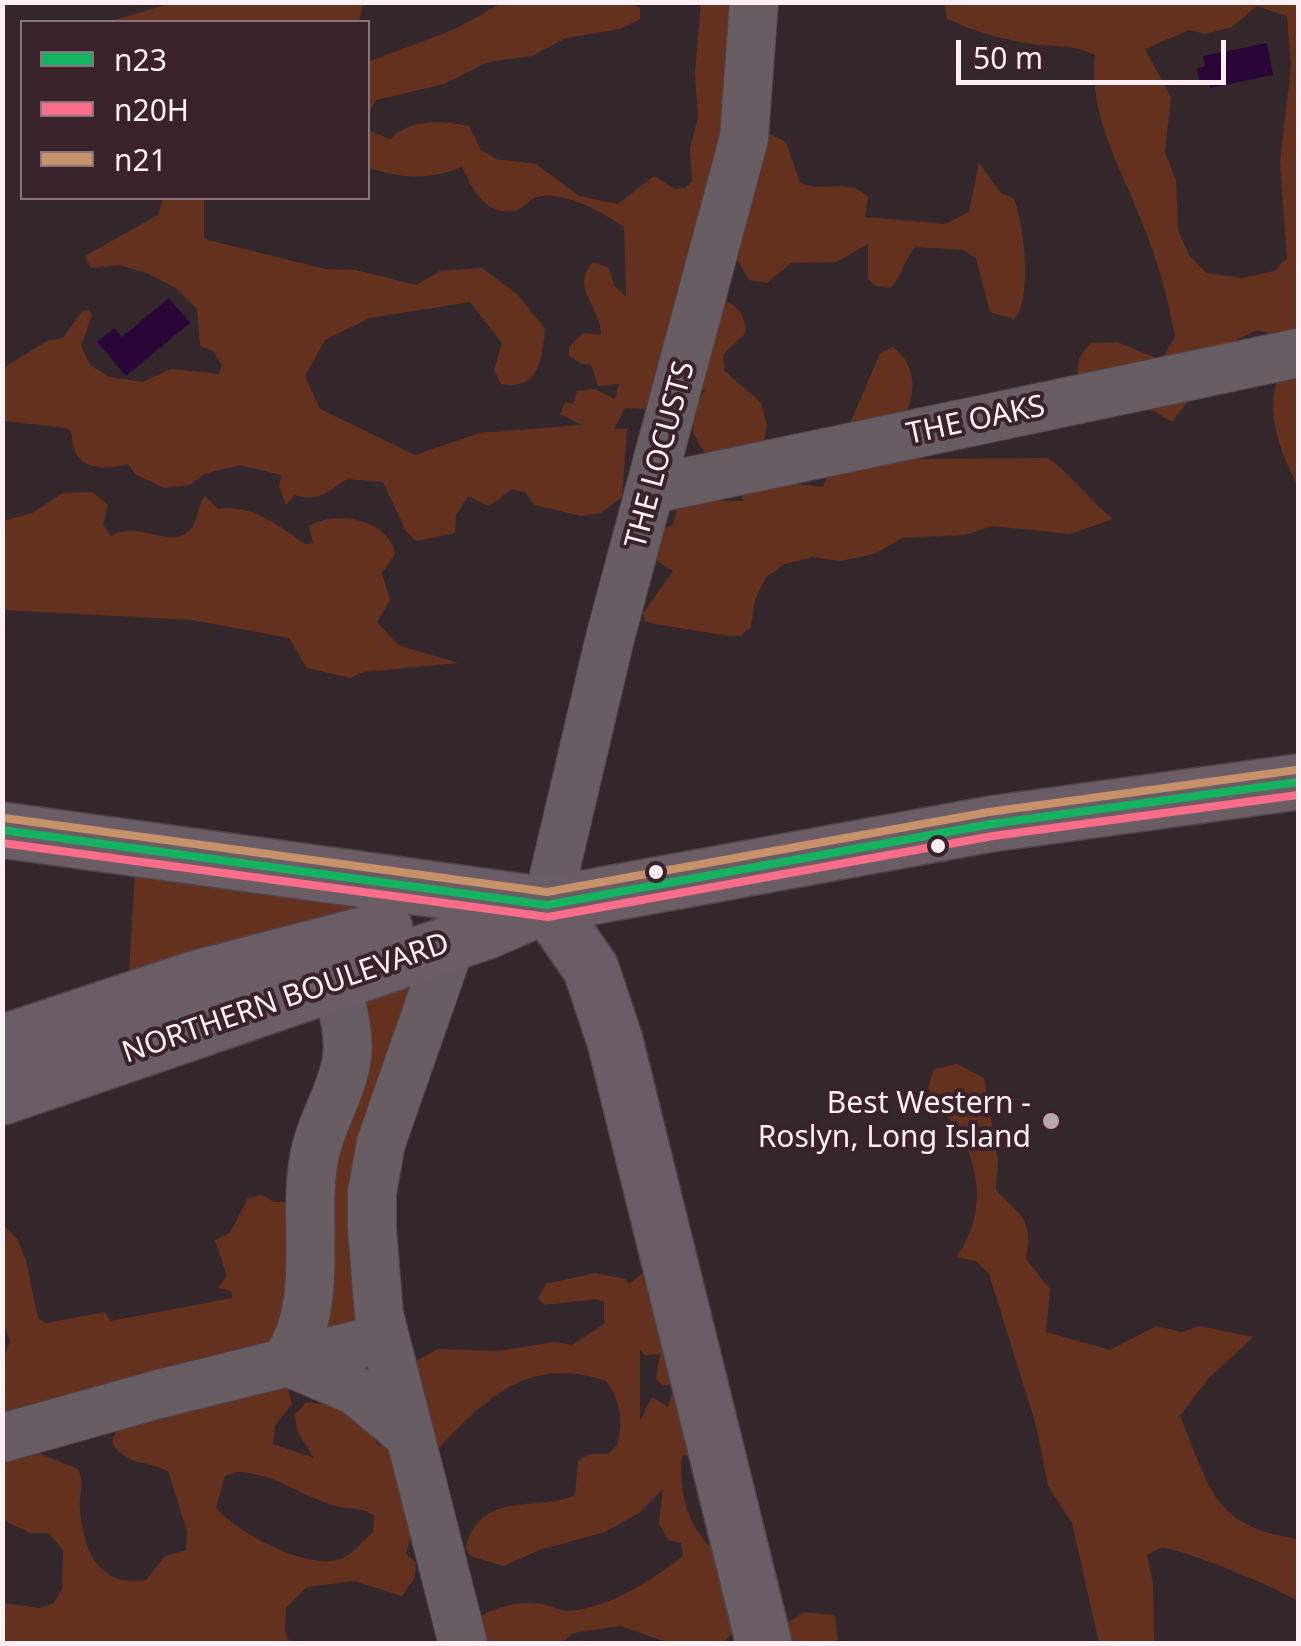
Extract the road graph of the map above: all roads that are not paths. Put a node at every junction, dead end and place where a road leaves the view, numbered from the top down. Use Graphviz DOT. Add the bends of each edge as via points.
graph roads {
  1 [pos="754,2"];
  2 [pos="1298,352"];
  3 [pos="653,489"];
  4 [pos="1298,782"];
  5 [pos="2,830"];
  6 [pos="546,905"];
  7 [pos="451,944"];
  8 [pos="334,980"];
  9 [pos="2,1043"];
  10 [pos="2,1097"];
  11 [pos="309,1258"];
  12 [pos="385,1338"];
  13 [pos="286,1361"];
  14 [pos="410,1436"];
  15 [pos="2,1438"];
  16 [pos="463,1644"];
  17 [pos="764,1644"];
  1 -- 3 [label="street, THE LOCUSTS" via="744,138"];
  2 -- 3 [label="street, THE OAKS"];
  3 -- 6 [label="street, THE LOCUSTS"];
  4 -- 6 [label="main road" via="991,824"];
  5 -- 6 [label="main road"];
  6 -- 7 [label="main road, NORTHERN BOULEVARD"];
  6 -- 9 [label="main road, NORTHERN BOULEVARD" via="381,929 197,978"];
  6 -- 17 [label="main road" via="591,969 616,1041"];
  7 -- 8 [label="main road, NORTHERN BOULEVARD"];
  7 -- 12 [label="street" via="374,1172 374,1260"];
  8 -- 10 [label="main road, NORTHERN BOULEVARD"];
  8 -- 11 [label="street" via="347,1058 314,1155"];
  11 -- 12 [label="street" via="333,1309"];
  11 -- 13 [label="street" via="304,1324"];
  12 -- 13 [label="street"];
  12 -- 14 [label="street"];
  13 -- 14 [label="street" via="356,1391"];
  13 -- 15 [label="street"];
  14 -- 16 [label="street"];
}
